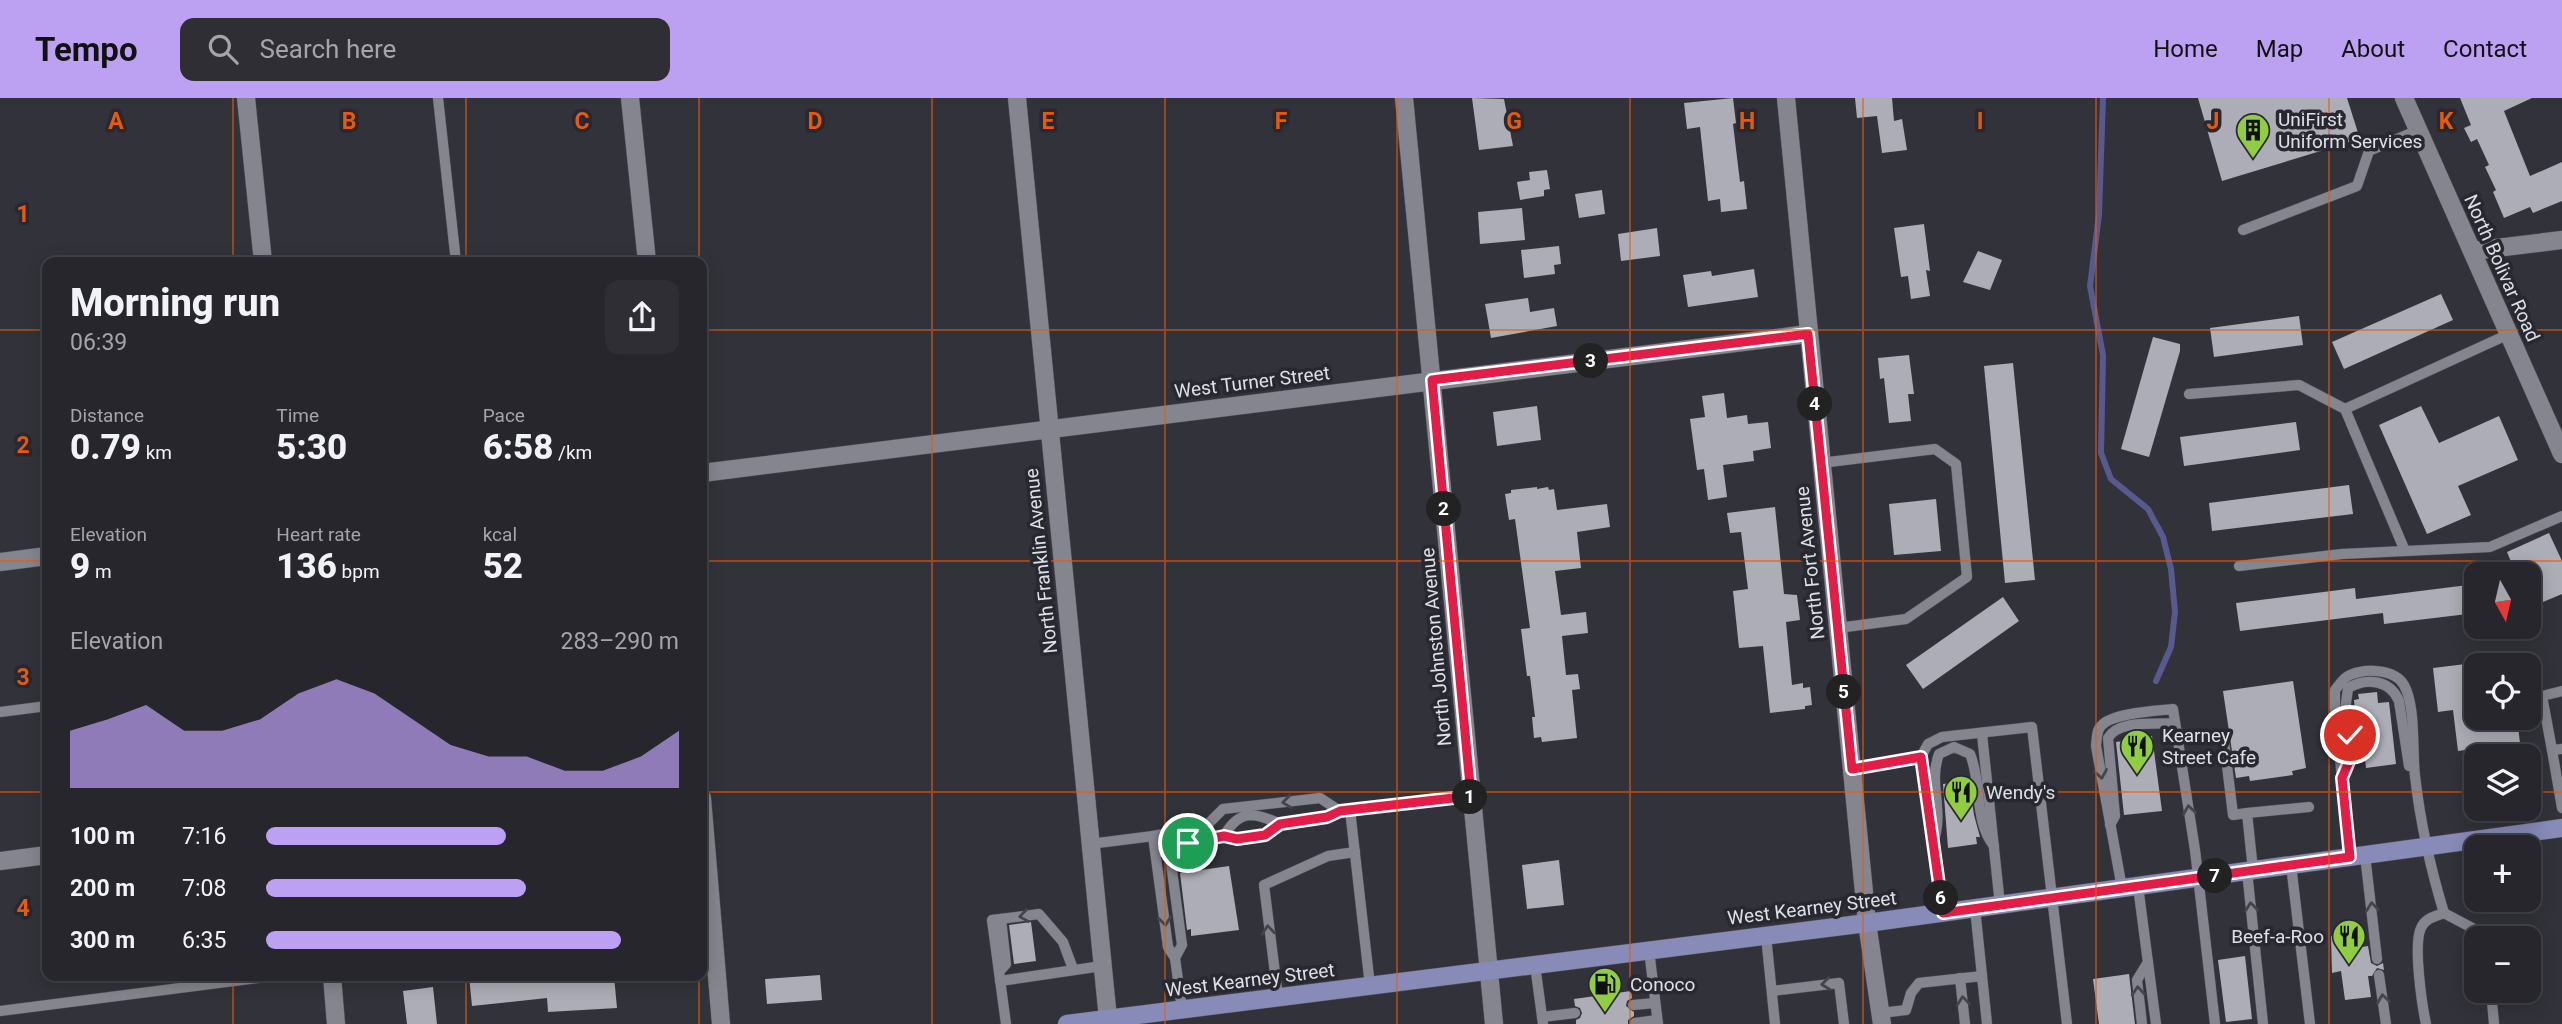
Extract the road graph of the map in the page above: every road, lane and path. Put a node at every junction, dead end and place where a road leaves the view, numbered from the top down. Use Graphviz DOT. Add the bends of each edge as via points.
graph roads {
  1 [pos="246,98"];
  2 [pos="438,98"];
  3 [pos="630,98"];
  4 [pos="1017,98"];
  5 [pos="1405,98"];
  6 [pos="1786,98"];
  7 [pos="2404,98"];
  8 [pos="2418,130"];
  9 [pos="2243,230"];
  10 [pos="2562,240"];
  11 [pos="2472,251"];
  12 [pos="262,257"];
  13 [pos="455,257"];
  14 [pos="646,257"];
  15 [pos="1808,334"];
  16 [pos="2509,334"];
  17 [pos="1432,380"];
  18 [pos="2189,394"];
  19 [pos="2345,409"];
  20 [pos="1049,429"];
  21 [pos="2562,454"];
  22 [pos="1821,463"];
  23 [pos="707,472"];
  24 [pos="2562,516"];
  25 [pos="2405,551"];
  26 [pos="42,557"];
  27 [pos="0,562"];
  28 [pos="2239,566"];
  29 [pos="1838,628"];
  30 [pos="2562,691"];
  31 [pos="42,707"];
  32 [pos="0,712"];
  33 [pos="1982,734"];
  34 [pos="2224,741"];
  35 [pos="2557,749"];
  36 [pos="1921,757"];
  37 [pos="1852,769"];
  38 [pos="1471,796"];
  39 [pos="2309,807"];
  40 [pos="2562,808"];
  41 [pos="1345,811"];
  42 [pos="2247,813"];
  43 [pos="1280,824"];
  44 [pos="2562,828"];
  45 [pos="1153,836"];
  46 [pos="1224,836"];
  47 [pos="1933,844"];
  48 [pos="1090,845"];
  49 [pos="1994,846"];
  50 [pos="2429,846"];
  51 [pos="1355,852"];
  52 [pos="42,856"];
  53 [pos="2358,856"];
  54 [pos="0,861"];
  55 [pos="2291,865"];
  56 [pos="2250,871"];
  57 [pos="2199,878"];
  58 [pos="2130,887"];
  59 [pos="2051,898"];
  60 [pos="2000,905"];
  61 [pos="1975,908"];
  62 [pos="1943,913"];
  63 [pos="2444,913"];
  64 [pos="707,919"];
  65 [pos="1867,923"];
  66 [pos="2468,926"];
  67 [pos="1766,936"];
  68 [pos="1649,950"];
  69 [pos="1175,958"];
  70 [pos="2377,959"];
  71 [pos="2148,962"];
  72 [pos="1535,965"];
  73 [pos="1102,966"];
  74 [pos="1073,969"];
  75 [pos="1488,971"];
  76 [pos="2379,975"];
  77 [pos="999,976"];
  78 [pos="1982,976"];
  79 [pos="1960,978"];
  80 [pos="235,981"];
  81 [pos="332,981"];
  82 [pos="1370,986"];
  83 [pos="1772,991"];
  84 [pos="1278,997"];
  85 [pos="1655,1003"];
  86 [pos="2492,1003"];
  87 [pos="1633,1006"];
  88 [pos="1182,1009"];
  89 [pos="0,1011"];
  90 [pos="1575,1013"];
  91 [pos="1882,1018"];
  92 [pos="1108,1019"];
  93 [pos="1543,1020"];
  94 [pos="1658,1022"];
  95 [pos="1635,1023"];
  96 [pos="336,1024"];
  97 [pos="721,1024"];
  98 [pos="1006,1024"];
  99 [pos="1067,1024"];
  100 [pos="1494,1024"];
  101 [pos="1775,1024"];
  102 [pos="1844,1024"];
  103 [pos="1965,1024"];
  104 [pos="1987,1024"];
  105 [pos="2067,1024"];
  106 [pos="2142,1024"];
  107 [pos="2156,1024"];
  108 [pos="2215,1024"];
  109 [pos="2263,1024"];
  110 [pos="2310,1024"];
  111 [pos="2386,1024"];
  112 [pos="2426,1024"];
  113 [pos="2494,1024"];
  1 -- 12 [label="street"];
  2 -- 13 [label="lane"];
  3 -- 14 [label="street"];
  4 -- 20 [label="street, North Franklin Avenue"];
  5 -- 17 [label="street, North Johnston Avenue"];
  6 -- 15 [label="street, North Fort Avenue"];
  7 -- 8 [label="street, North Bolivar Road"];
  8 -- 9 [label="lane" via="2369,151 2357,186"];
  8 -- 11 [label="street, North Bolivar Road"];
  10 -- 11 [label="street"];
  11 -- 16 [label="street, North Bolivar Road"];
  15 -- 17 [label="street, West Turner Street"];
  15 -- 22 [label="street, North Fort Avenue"];
  16 -- 19 [label="lane"];
  16 -- 21 [label="street, North Bolivar Road"];
  17 -- 20 [label="street, West Turner Street"];
  17 -- 38 [label="street, North Johnston Avenue"];
  18 -- 19 [label="lane" via="2299,385"];
  19 -- 25 [label="lane"];
  20 -- 23 [label="street, West Turner Street"];
  20 -- 48 [label="street, North Franklin Avenue"];
  22 -- 29 [label="street, North Fort Avenue"];
  22 -- 29 [label="lane" via="1935,449 1956,464 1967,576 1906,619"];
  24 -- 25 [label="lane" via="2490,547"];
  25 -- 28 [label="lane"];
  26 -- 27 [label="street"];
  29 -- 37 [label="street, North Fort Avenue"];
  30 -- 35 [label="lane" via="2542,696"];
  31 -- 32 [label="lane"];
  33 -- 36 [label="lane" via="1942,737 1928,744"];
  33 -- 49 [label="lane"];
  33 -- 59 [label="lane" via="2032,727"];
  34 -- 42 [label="lane" via="2234,815"];
  35 -- 40 [label="lane"];
  36 -- 37 [label="lane"];
  36 -- 47 [label="lane"];
  37 -- 65 [label="street, North Fort Avenue"];
  38 -- 41 [label="lane"];
  38 -- 75 [label="street, North Johnston Avenue"];
  39 -- 42 [label="lane"];
  41 -- 43 [label="lane"];
  41 -- 45 [label="lane, one-way" via="1320,798 1223,809 1206,826"];
  41 -- 51 [label="lane"];
  42 -- 56 [label="lane"];
  43 -- 46 [label="lane" via="1265,835"];
  43 -- 46 [label="lane" via="1250,815 1238,818"];
  44 -- 50 [label="main road, West Kearney Street"];
  45 -- 48 [label="lane"];
  45 -- 69 [label="lane, one-way" via="1168,947"];
  46 -- 69 [label="lane" via="1188,843 1178,849 1171,863 1182,944"];
  47 -- 49 [label="lane" via="1939,825 1933,769 1939,754 1954,747 1970,754 1975,766 1985,835"];
  47 -- 62 [label="lane"];
  48 -- 73 [label="street, North Franklin Avenue"];
  49 -- 60 [label="lane"];
  50 -- 53 [label="main road, West Kearney Street"];
  50 -- 53 [label="lane" via="2415,775 2409,696 2393,675 2370,670 2348,675 2335,690 2342,778"];
  50 -- 63 [label="lane"];
  51 -- 82 [label="lane"];
  84 -- 51 [label="lane, one-way" via="1264,885 1328,856"];
  52 -- 54 [label="street"];
  53 -- 55 [label="main road, West Kearney Street"];
  70 -- 53 [label="lane, one-way"];
  55 -- 56 [label="main road, West Kearney Street"];
  55 -- 110 [label="lane"];
  56 -- 57 [label="main road, West Kearney Street"];
  109 -- 56 [label="lane, one-way"];
  57 -- 58 [label="main road, West Kearney Street"];
  57 -- 58 [label="lane, one-way" via="2173,709 2114,718 2097,733 2110,825"];
  57 -- 108 [label="lane"];
  58 -- 59 [label="main road, West Kearney Street"];
  58 -- 71 [label="lane"];
  59 -- 60 [label="main road, West Kearney Street"];
  59 -- 105 [label="lane"];
  60 -- 61 [label="main road, West Kearney Street"];
  61 -- 62 [label="main road, West Kearney Street"];
  61 -- 78 [label="lane"];
  62 -- 65 [label="main road, West Kearney Street"];
  63 -- 66 [label="lane"];
  63 -- 112 [label="lane" via="2428,919 2421,928 2418,949"];
  64 -- 97 [label="street"];
  65 -- 67 [label="main road, West Kearney Street"];
  65 -- 91 [label="street, North Fort Avenue"];
  67 -- 68 [label="main road, West Kearney Street"];
  67 -- 83 [label="lane"];
  68 -- 72 [label="main road, West Kearney Street"];
  68 -- 85 [label="lane"];
  69 -- 88 [label="lane"];
  106 -- 71 [label="lane, one-way" via="2137,980"];
  71 -- 107 [label="lane"];
  72 -- 75 [label="main road, West Kearney Street"];
  72 -- 93 [label="lane"];
  73 -- 74 [label="lane"];
  73 -- 92 [label="street, North Franklin Avenue"];
  74 -- 77 [label="lane"];
  74 -- 77 [label="lane, one-way" via="1063,943 1039,914 992,920"];
  75 -- 82 [label="main road, West Kearney Street"];
  75 -- 100 [label="street, North Johnston Avenue"];
  111 -- 76 [label="lane, one-way"];
  77 -- 98 [label="lane"];
  78 -- 79 [label="lane"];
  78 -- 104 [label="lane"];
  79 -- 91 [label="lane" via="1919,983 1906,1010"];
  103 -- 79 [label="lane, one-way"];
  80 -- 89 [label="lane"];
  81 -- 96 [label="street"];
  82 -- 84 [label="main road, West Kearney Street"];
  83 -- 101 [label="lane"];
  102 -- 83 [label="lane, one-way" via="1839,983"];
  84 -- 88 [label="main road, West Kearney Street"];
  85 -- 87 [label="lane"];
  85 -- 94 [label="lane"];
  86 -- 113 [label="lane"];
  88 -- 92 [label="main road, West Kearney Street"];
  90 -- 93 [label="lane"];
  92 -- 99 [label="main road, West Kearney Street"];
  94 -- 95 [label="lane"];
}
